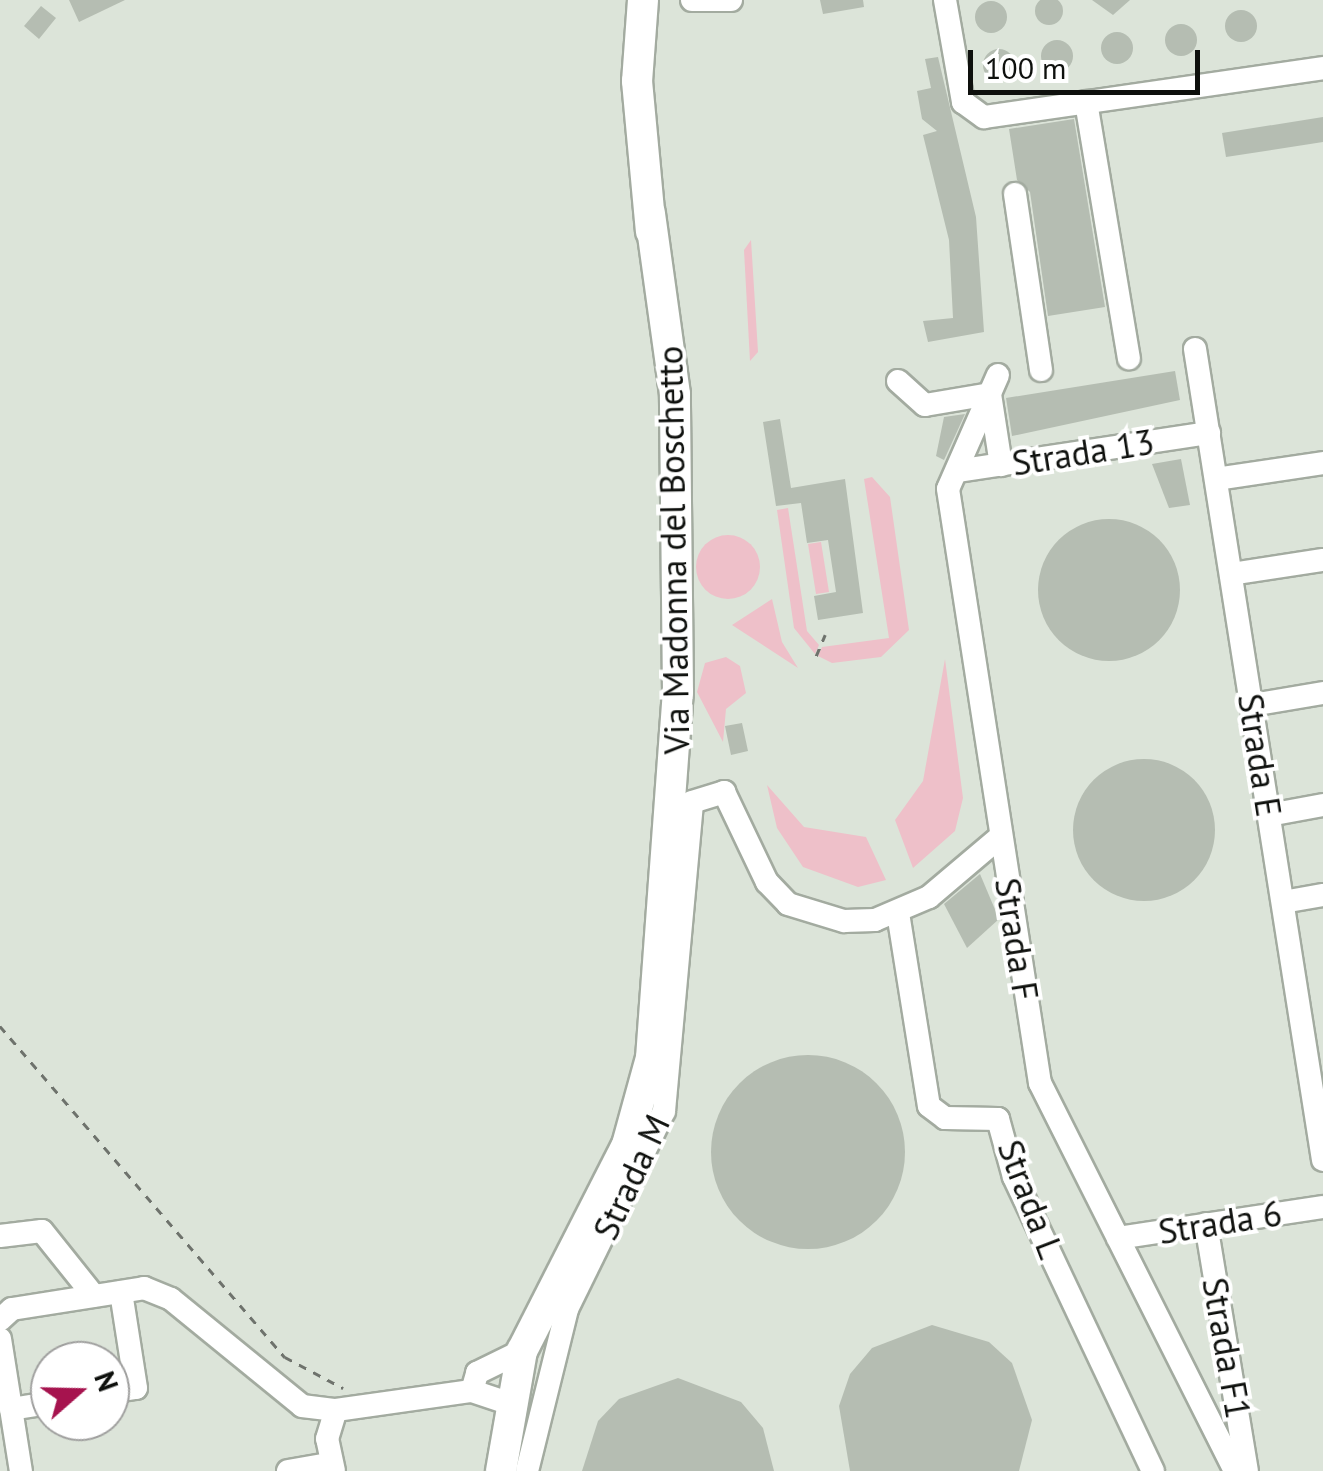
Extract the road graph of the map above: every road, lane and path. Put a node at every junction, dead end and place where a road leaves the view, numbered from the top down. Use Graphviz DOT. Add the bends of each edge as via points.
graph roads {
  1 [pos="643,0"];
  2 [pos="692,0"];
  3 [pos="731,0"];
  4 [pos="945,0"];
  5 [pos="1323,68"];
  6 [pos="1086,102"];
  7 [pos="1015,194"];
  8 [pos="1195,349"];
  9 [pos="1130,358"];
  10 [pos="1042,370"];
  11 [pos="898,382"];
  12 [pos="994,385"];
  13 [pos="1209,433"];
  14 [pos="1323,464"];
  15 [pos="1001,465"];
  16 [pos="957,472"];
  17 [pos="1216,479"];
  18 [pos="1323,560"];
  19 [pos="1231,574"];
  20 [pos="825,635"];
  21 [pos="816,656"];
  22 [pos="1323,693"];
  23 [pos="1252,705"];
  24 [pos="1323,806"];
  25 [pos="1269,815"];
  26 [pos="1000,837"];
  27 [pos="1323,895"];
  28 [pos="1283,902"];
  29 [pos="898,913"];
  30 [pos="0,1026"];
  31 [pos="1323,1160"];
  32 [pos="1323,1206"];
  33 [pos="1206,1224"];
  34 [pos="0,1236"];
  35 [pos="1118,1238"];
  36 [pos="120,1292"];
  37 [pos="94,1296"];
  38 [pos="0,1320"];
  39 [pos="0,1339"];
  40 [pos="128,1341"];
  41 [pos="522,1350"];
  42 [pos="130,1352"];
  43 [pos="130,1389"];
  44 [pos="472,1391"];
  45 [pos="354,1392"];
  46 [pos="511,1404"];
  47 [pos="30,1407"];
  48 [pos="11,1410"];
  49 [pos="336,1410"];
  50 [pos="332,1468"];
  51 [pos="21,1471"];
  52 [pos="288,1471"];
  53 [pos="501,1471"];
  54 [pos="527,1471"];
  55 [pos="1152,1471"];
  56 [pos="1235,1471"];
  57 [pos="1247,1471"];
  1 -- 41 [label="main road, Via Madonna del Boschetto" via="638,81 650,213 666,888 640,1107"];
  2 -- 3 [label="lane"];
  4 -- 6 [label="lane" via="963,102 984,116"];
  5 -- 6 [label="lane"];
  6 -- 9 [label="lane"];
  7 -- 10 [label="lane"];
  8 -- 13 [label="lane, Strada E"];
  11 -- 12 [label="lane" via="925,405"];
  12 -- 15 [label="lane"];
  12 -- 16 [label="lane, Strada F"];
  13 -- 15 [label="lane, Strada 13"];
  13 -- 17 [label="lane, Strada E"];
  14 -- 17 [label="lane"];
  15 -- 16 [label="lane, Strada 13"];
  16 -- 26 [label="lane, Strada F" via="948,489"];
  17 -- 19 [label="lane, Strada E"];
  18 -- 19 [label="lane"];
  19 -- 23 [label="lane, Strada E"];
  20 -- 21 [label="path"];
  22 -- 23 [label="lane"];
  23 -- 25 [label="lane, Strada E"];
  24 -- 25 [label="lane"];
  25 -- 28 [label="lane, Strada E"];
  26 -- 29 [label="lane" via="954,880"];
  26 -- 35 [label="lane, Strada F" via="1040,1083"];
  27 -- 28 [label="lane"];
  28 -- 31 [label="lane, Strada E"];
  29 -- 54 [label="lane, Strada M" via="844,921 788,904 767,882 729,796 701,794 690,812 664,1111 566,1309"];
  29 -- 55 [label="lane, Strada L" via="924,1095 944,1118 998,1119 1014,1177"];
  30 -- 45 [label="path" via="285,1357 313,1379"];
  32 -- 33 [label="lane, Strada 6"];
  33 -- 35 [label="lane, Strada 6"];
  33 -- 57 [label="lane, Strada F1"];
  34 -- 37 [label="lane" via="42,1230"];
  35 -- 56 [label="lane, Strada F"];
  36 -- 37 [label="lane"];
  36 -- 40 [label="lane"];
  36 -- 49 [label="lane" via="144,1288 171,1299 302,1406"];
  37 -- 38 [label="lane" via="12,1309"];
  39 -- 48 [label="lane"];
  41 -- 44 [label="lane" via="476,1374"];
  41 -- 46 [label="main road, Via Madonna del Boschetto"];
  42 -- 43 [label="lane" via="136,1388"];
  44 -- 46 [label="lane"];
  44 -- 49 [label="lane"];
  46 -- 53 [label="main road, Via Madonna del Boschetto"];
  47 -- 48 [label="lane"];
  48 -- 51 [label="lane"];
  49 -- 50 [label="lane"];
  50 -- 52 [label="lane"];
}
